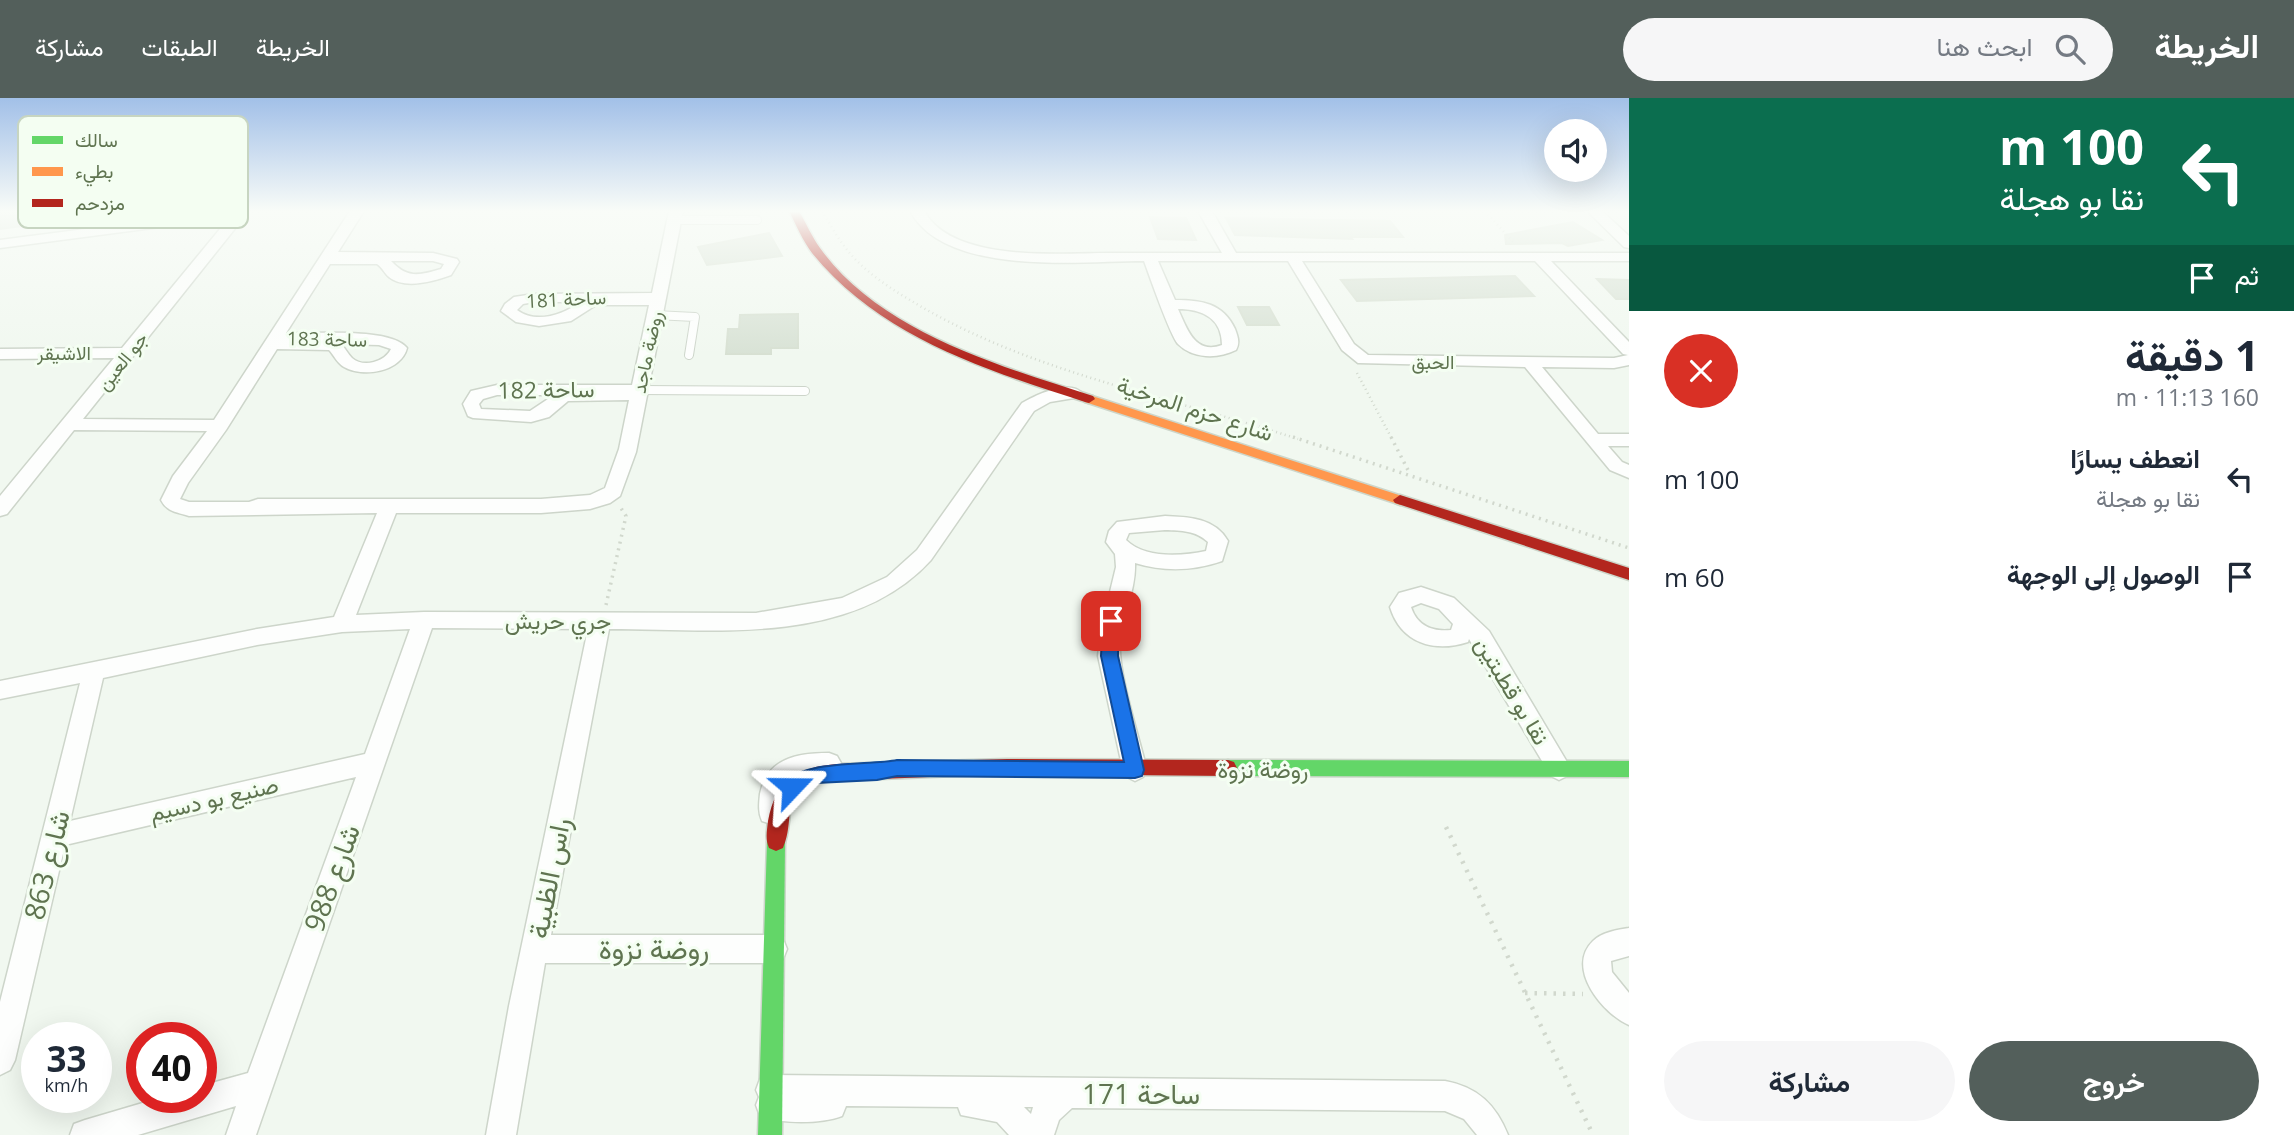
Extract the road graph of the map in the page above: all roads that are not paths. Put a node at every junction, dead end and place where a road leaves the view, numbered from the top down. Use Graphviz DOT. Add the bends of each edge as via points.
graph roads {
  1 [pos="203,259"];
  2 [pos="325,259"];
  3 [pos="364,259"];
  4 [pos="401,259"];
  5 [pos="447,259"];
  6 [pos="667,259"];
  7 [pos="824,259"];
  8 [pos="846,259"];
  9 [pos="1150,259"];
  10 [pos="1293,259"];
  11 [pos="1535,259"];
  12 [pos="390,268"];
  13 [pos="567,297"];
  14 [pos="657,304"];
  15 [pos="1169,304"];
  16 [pos="582,307"];
  17 [pos="363,340"];
  18 [pos="274,341"];
  19 [pos="1629,351"];
  20 [pos="128,353"];
  21 [pos="0,354"];
  22 [pos="342,355"];
  23 [pos="689,355"];
  24 [pos="1629,360"];
  25 [pos="1530,363"];
  26 [pos="1016,373"];
  27 [pos="541,389"];
  28 [pos="805,391"];
  29 [pos="638,393"];
  30 [pos="1074,393"];
  31 [pos="555,402"];
  32 [pos="1028,407"];
  33 [pos="71,424"];
  34 [pos="220,426"];
  35 [pos="1593,440"];
  36 [pos="1629,440"];
  37 [pos="627,452"];
  38 [pos="1629,472"];
  39 [pos="389,506"];
  40 [pos="541,506"];
  41 [pos="0,509"];
  42 [pos="1125,553"];
  43 [pos="1629,558"];
  44 [pos="1155,560"];
  45 [pos="1629,574"];
  46 [pos="1123,595"];
  47 [pos="424,620"];
  48 [pos="600,621"];
  49 [pos="342,624"];
  50 [pos="1460,626"];
  51 [pos="94,671"];
  52 [pos="0,690"];
  53 [pos="374,762"];
  54 [pos="897,768"];
  55 [pos="1550,769"];
  56 [pos="1629,769"];
  57 [pos="1135,770"];
  58 [pos="776,830"];
  59 [pos="54,836"];
  60 [pos="1629,942"];
  61 [pos="534,949"];
  62 [pos="773,949"];
  63 [pos="1619,1003"];
  64 [pos="0,1060"];
  65 [pos="258,1085"];
  66 [pos="1065,1093"];
  67 [pos="770,1110"];
  68 [pos="85,1135"];
  69 [pos="241,1135"];
  70 [pos="501,1135"];
  71 [pos="1030,1135"];
  72 [pos="1040,1135"];
  73 [pos="1493,1135"];
  1 -- 20 [label="street, جو العين"];
  2 -- 18 [label="street, روضة ماجد"];
  3 -- 12 [label="street" via="380,260"];
  4 -- 12 [label="street"];
  5 -- 12 [label="street" via="452,262 451,268 437,276 398,276"];
  6 -- 14 [label="street, روضة ماجد"];
  7 -- 26 [label="street, شارع حزم المرخية" via="847,286 916,330"];
  8 -- 43 [label="street, شارع حزم المرخية" via="876,291 972,343"];
  9 -- 15 [label="street"];
  10 -- 25 [label="street, الحبق" via="1357,357 1380,362"];
  11 -- 19 [label="street"];
  13 -- 14 [label="street, ساحة 181"];
  13 -- 16 [label="street"];
  13 -- 16 [label="street, ساحة 181" via="525,299 513,303 509,311 516,318 542,320 568,317"];
  14 -- 16 [label="street, ساحة 181" via="595,301"];
  14 -- 23 [label="lane" via="695,317"];
  14 -- 29 [label="street, روضة ماجد"];
  17 -- 18 [label="street, ساحة 183"];
  17 -- 22 [label="street"];
  17 -- 22 [label="street, ساحة 183" via="395,344 398,353 386,364 375,366 350,364"];
  18 -- 22 [label="street, ساحة 183" via="332,345"];
  18 -- 34 [label="street, روضة ماجد"];
  20 -- 21 [label="street, الاشيقر"];
  20 -- 33 [label="street, جو العين"];
  24 -- 25 [label="street, الحبق"];
  25 -- 35 [label="street"];
  26 -- 30 [label="street, شارع حزم المرخية"];
  26 -- 32 [label="street" via="1027,390"];
  27 -- 29 [label="street, ساحة 182"];
  27 -- 31 [label="street"];
  27 -- 31 [label="street, ساحة 182" via="489,390 472,400 471,408 479,414 531,417"];
  28 -- 29 [label="lane"];
  29 -- 31 [label="street, ساحة 182" via="571,395"];
  29 -- 37 [label="street, روضة ماجد"];
  30 -- 32 [label="street" via="1046,397"];
  30 -- 45 [label="street, شارع حزم المرخية"];
  32 -- 48 [label="street, جري حريش" via="930,549 910,570 873,594 797,617"];
  33 -- 34 [label="street"];
  33 -- 41 [label="street, جو العين"];
  34 -- 39 [label="street, روضة ماجد" via="175,487 170,500 174,505 203,510"];
  35 -- 36 [label="street"];
  35 -- 38 [label="street" via="1616,466"];
  37 -- 40 [label="street, روضة ماجد" via="608,496"];
  37 -- 40 [label="street, روضة ماجد" via="625,489 618,503 598,510"];
  39 -- 40 [label="street, روضة ماجد"];
  39 -- 49 [label="street"];
  42 -- 44 [label="street"];
  42 -- 44 [label="street" via="1116,536 1131,525 1193,524 1218,541 1215,555 1207,559"];
  42 -- 46 [label="street"];
  44 -- 46 [label="street"];
  46 -- 57 [label="street" via="1111,621 1109,656"];
  47 -- 48 [label="street, جري حريش"];
  47 -- 49 [label="street, جري حريش"];
  47 -- 53 [label="street, شارع 988"];
  48 -- 61 [label="street, راس الظبية"];
  49 -- 51 [label="street, جري حريش"];
  50 -- 55 [label="street, نقا بو قطبتين"];
  51 -- 52 [label="street, جري حريش"];
  51 -- 59 [label="street, شارع 863"];
  53 -- 59 [label="street, صنيع بو دسيم"];
  53 -- 65 [label="street, شارع 988"];
  54 -- 57 [label="street, روضة نزوة"];
  54 -- 58 [label="street, روضة نزوة" via="817,762 786,768 772,789"];
  55 -- 56 [label="street, روضة نزوة"];
  55 -- 57 [label="street, روضة نزوة"];
  58 -- 62 [label="street, روضة نزوة"];
  59 -- 64 [label="street, شارع 863"];
  60 -- 63 [label="street" via="1601,949 1596,961 1599,977"];
  61 -- 62 [label="street, روضة نزوة"];
  61 -- 70 [label="street, راس الظبية"];
  62 -- 67 [label="street, روضة نزوة"];
  65 -- 68 [label="street"];
  65 -- 69 [label="street, شارع 988"];
  66 -- 67 [label="street, ساحة 171"];
  66 -- 72 [label="street" via="1047,1111"];
  66 -- 73 [label="street, ساحة 171" via="1456,1097 1480,1113"];
  67 -- 71 [label="street" via="992,1105 1004,1108"];
}
